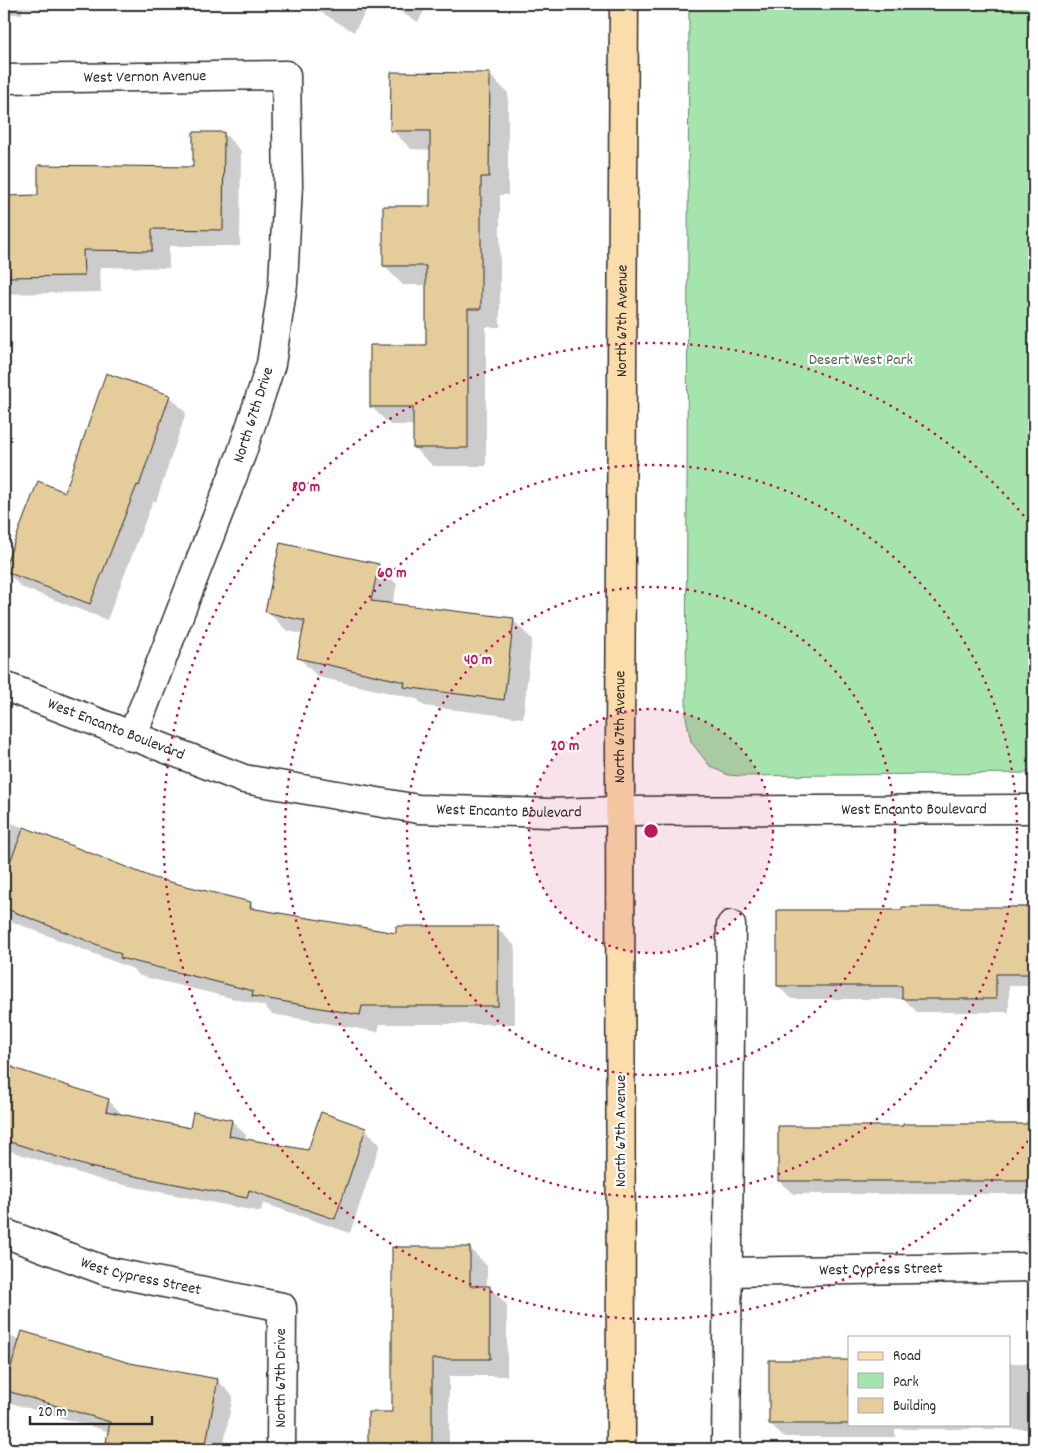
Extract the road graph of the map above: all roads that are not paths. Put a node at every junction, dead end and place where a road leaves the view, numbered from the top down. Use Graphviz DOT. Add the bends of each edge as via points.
graph roads {
  1 [pos="624,4"];
  2 [pos="286,75"];
  3 [pos="4,79"];
  4 [pos="4,686"];
  5 [pos="132,737"];
  6 [pos="1034,808"];
  7 [pos="620,811"];
  8 [pos="731,925"];
  9 [pos="4,1233"];
  10 [pos="1034,1266"];
  11 [pos="727,1272"];
  12 [pos="282,1307"];
  13 [pos="281,1449"];
  14 [pos="621,1449"];
  15 [pos="726,1449"];
  1 -- 7 [label="main road, North 67th Avenue"];
  2 -- 3 [label="street, West Vernon Avenue"];
  2 -- 5 [label="street, North 67th Drive" via="288,186 283,284 271,364 241,456"];
  4 -- 5 [label="street, West Encanto Boulevard"];
  5 -- 7 [label="street, West Encanto Boulevard" via="244,779 418,809 545,813"];
  6 -- 7 [label="street, West Encanto Boulevard"];
  7 -- 14 [label="main road, North 67th Avenue"];
  8 -- 11 [label="street"];
  9 -- 12 [label="street, West Cypress Street" via="106,1270"];
  10 -- 11 [label="street, West Cypress Street"];
  11 -- 15 [label="street"];
  12 -- 13 [label="street, North 67th Drive"];
}
